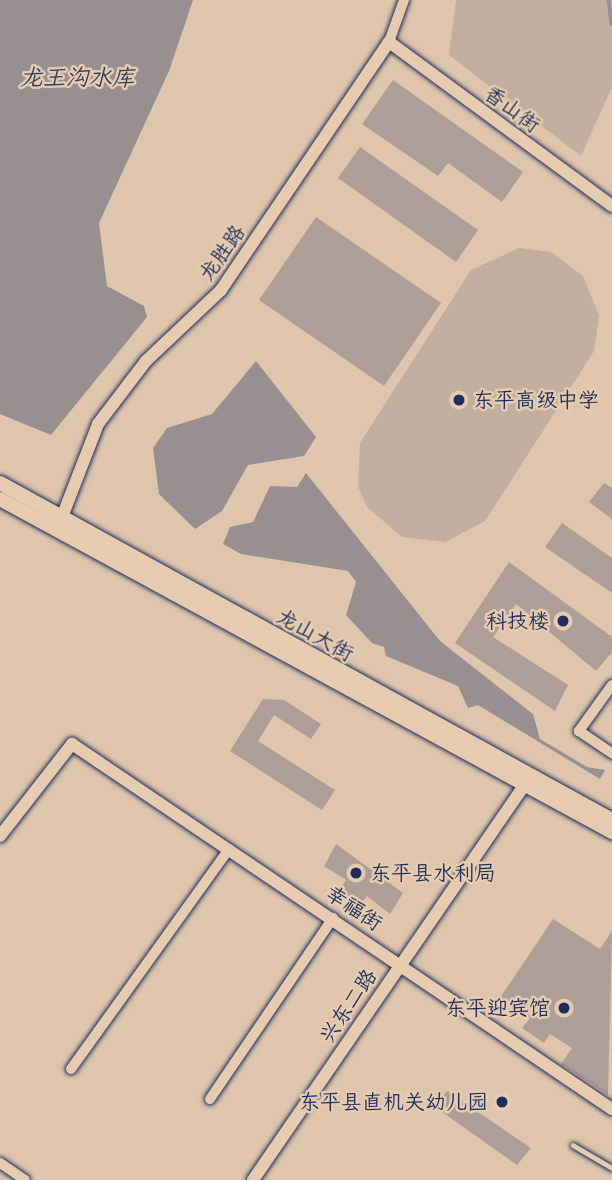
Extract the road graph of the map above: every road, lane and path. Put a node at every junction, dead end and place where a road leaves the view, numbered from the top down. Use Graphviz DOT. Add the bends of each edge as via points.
graph roads {
  1 [pos="404,0"];
  2 [pos="389,43"];
  3 [pos="612,206"];
  4 [pos="0,483"];
  5 [pos="0,499"];
  6 [pos="62,517"];
  7 [pos="612,685"];
  8 [pos="612,753"];
  9 [pos="524,785"];
  10 [pos="612,820"];
  11 [pos="612,832"];
  12 [pos="0,836"];
  13 [pos="229,849"];
  14 [pos="333,918"];
  15 [pos="401,963"];
  16 [pos="71,1069"];
  17 [pos="210,1099"];
  18 [pos="612,1109"];
  19 [pos="573,1145"];
  20 [pos="0,1163"];
  21 [pos="612,1168"];
  22 [pos="25,1180"];
  23 [pos="253,1180"];
  1 -- 2 [label="street, 龙胜路"];
  2 -- 3 [label="street, 香山街"];
  2 -- 6 [label="street, 龙胜路" via="221,290 146,361 98,424"];
  4 -- 6 [label="main road, 龙山大街"];
  5 -- 9 [label="main road, 龙山大街"];
  6 -- 10 [label="main road, 龙山大街"];
  7 -- 8 [label="street" via="579,731"];
  9 -- 11 [label="main road, 龙山大街"];
  9 -- 15 [label="street, 兴东二路"];
  12 -- 13 [label="street, 幸福街" via="72,744"];
  13 -- 14 [label="street, 幸福街"];
  13 -- 16 [label="street"];
  14 -- 15 [label="street, 幸福街"];
  14 -- 17 [label="street"];
  15 -- 18 [label="street, 幸福街"];
  15 -- 23 [label="street, 兴东二路"];
  19 -- 21 [label="lane"];
  20 -- 22 [label="street"];
}
